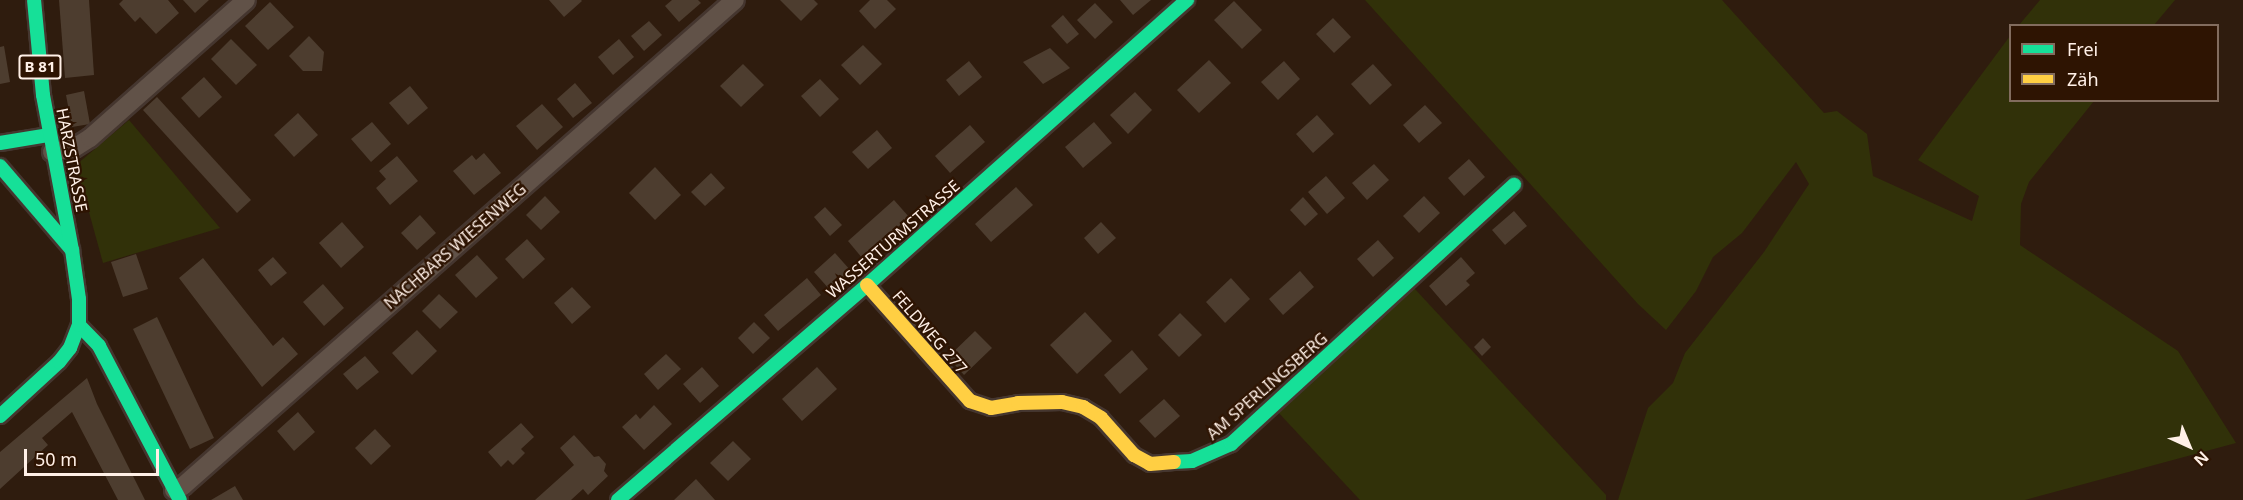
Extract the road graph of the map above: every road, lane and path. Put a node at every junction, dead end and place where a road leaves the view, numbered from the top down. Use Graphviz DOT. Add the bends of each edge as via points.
graph roads {
  1 [pos="34,0"];
  2 [pos="246,0"];
  3 [pos="735,0"];
  4 [pos="1187,0"];
  5 [pos="0,143"];
  6 [pos="50,143"];
  7 [pos="2,173"];
  8 [pos="1514,185"];
  9 [pos="72,250"];
  10 [pos="867,285"];
  11 [pos="79,325"];
  12 [pos="969,401"];
  13 [pos="0,416"];
  14 [pos="177,495"];
  15 [pos="618,500"];
  1 -- 6 [label="street, HARZSTRASSE / B 81"];
  2 -- 6 [label="street" via="90,138 74,148"];
  3 -- 14 [label="street, NACHBARS WIESENWEG"];
  4 -- 10 [label="street, WASSERTURMSTRASSE"];
  5 -- 6 [label="street"];
  6 -- 9 [label="street, HARZSTRASSE / B 81"];
  7 -- 9 [label="street"];
  8 -- 12 [label="street, AM SPERLINGSBERG" via="1231,444 1213,454 1150,464 1134,455 1101,418 1083,407 1062,402 991,408"];
  9 -- 11 [label="street, HARZSTRASSE / B 81"];
  10 -- 12 [label="street, FELDWEG 277"];
  10 -- 15 [label="street, WASSERTURMSTRASSE"];
  11 -- 13 [label="street, B 81" via="70,348 59,362"];
  11 -- 14 [label="street" via="99,346"];
}
